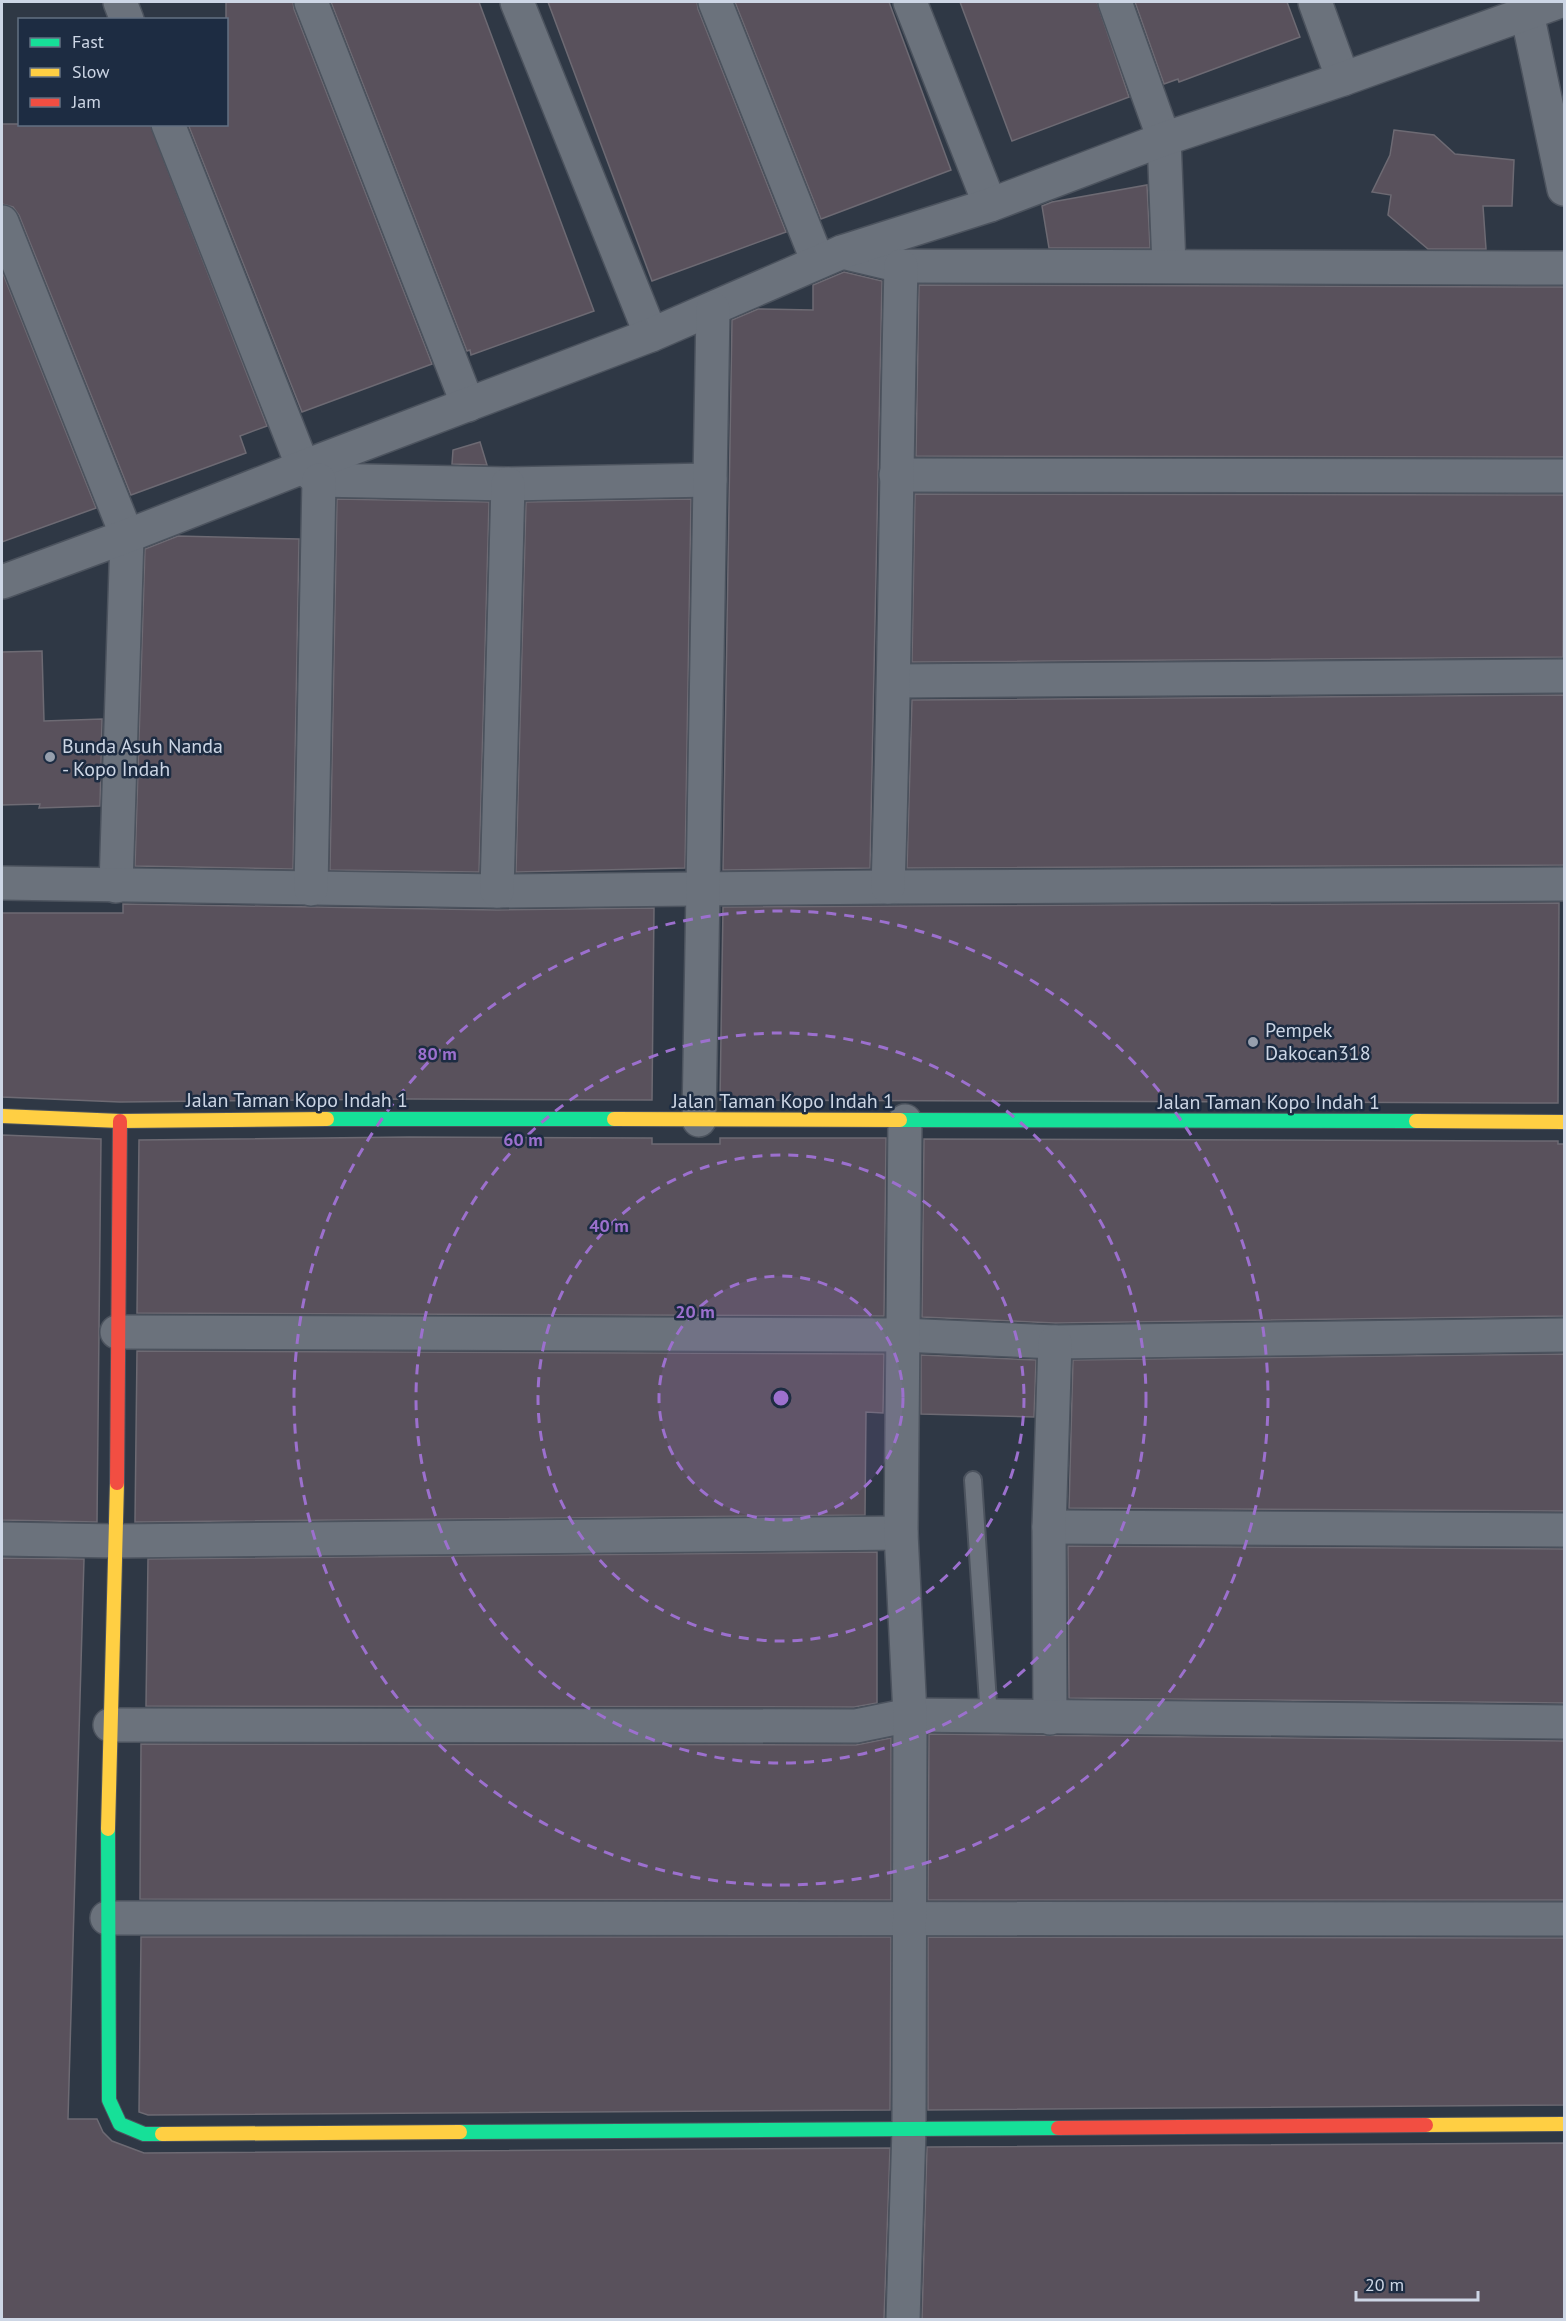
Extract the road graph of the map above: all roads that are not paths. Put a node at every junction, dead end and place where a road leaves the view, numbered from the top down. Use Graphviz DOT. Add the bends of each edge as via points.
graph roads {
  1 [pos="120,2"];
  2 [pos="311,2"];
  3 [pos="517,2"];
  4 [pos="715,2"];
  5 [pos="910,2"];
  6 [pos="1115,2"];
  7 [pos="1315,2"];
  8 [pos="1558,2"];
  9 [pos="1525,7"];
  10 [pos="126,18"];
  11 [pos="1343,79"];
  12 [pos="169,126"];
  13 [pos="1164,139"];
  14 [pos="1564,189"];
  15 [pos="990,205"];
  16 [pos="2,222"];
  17 [pos="830,257"];
  18 [pos="901,266"];
  19 [pos="1169,266"];
  20 [pos="1564,268"];
  21 [pos="713,309"];
  22 [pos="651,335"];
  23 [pos="468,405"];
  24 [pos="311,473"];
  25 [pos="896,475"];
  26 [pos="1564,476"];
  27 [pos="710,480"];
  28 [pos="508,484"];
  29 [pos="127,536"];
  30 [pos="2,582"];
  31 [pos="1564,676"];
  32 [pos="895,681"];
  33 [pos="2,884"];
  34 [pos="1564,884"];
  35 [pos="116,886"];
  36 [pos="888,886"];
  37 [pos="311,890"];
  38 [pos="702,890"];
  39 [pos="497,891"];
  40 [pos="2,1116"];
  41 [pos="120,1120"];
  42 [pos="699,1120"];
  43 [pos="905,1121"];
  44 [pos="1564,1122"];
  45 [pos="117,1332"];
  46 [pos="902,1335"];
  47 [pos="1564,1335"];
  48 [pos="1055,1342"];
  49 [pos="973,1480"];
  50 [pos="1049,1527"];
  51 [pos="1564,1530"];
  52 [pos="901,1533"];
  53 [pos="2,1539"];
  54 [pos="116,1541"];
  55 [pos="910,1715"];
  56 [pos="989,1717"];
  57 [pos="1050,1718"];
  58 [pos="1564,1722"];
  59 [pos="110,1725"];
  60 [pos="107,1918"];
  61 [pos="909,1918"];
  62 [pos="1564,1919"];
  63 [pos="1564,2124"];
  64 [pos="909,2129"];
  65 [pos="903,2319"];
  1 -- 10 [label="street"];
  2 -- 23 [label="street"];
  3 -- 22 [label="street"];
  4 -- 17 [label="street"];
  5 -- 15 [label="street"];
  6 -- 13 [label="street"];
  7 -- 11 [label="street"];
  8 -- 9 [label="street"];
  9 -- 11 [label="street"];
  9 -- 14 [label="street"];
  11 -- 13 [label="street"];
  12 -- 24 [label="street"];
  13 -- 15 [label="street"];
  13 -- 19 [label="street"];
  15 -- 17 [label="street"];
  16 -- 29 [label="street"];
  17 -- 18 [label="street"];
  17 -- 21 [label="street"];
  18 -- 19 [label="street"];
  18 -- 25 [label="street"];
  19 -- 20 [label="street"];
  21 -- 22 [label="street"];
  21 -- 27 [label="street"];
  22 -- 23 [label="street"];
  23 -- 24 [label="street"];
  24 -- 28 [label="street"];
  24 -- 29 [label="street"];
  24 -- 37 [label="street"];
  25 -- 26 [label="street"];
  25 -- 32 [label="street"];
  27 -- 28 [label="street"];
  27 -- 38 [label="street"];
  28 -- 39 [label="street"];
  29 -- 30 [label="street"];
  29 -- 35 [label="street"];
  31 -- 32 [label="street"];
  32 -- 36 [label="street"];
  33 -- 35 [label="street"];
  34 -- 36 [label="street"];
  35 -- 37 [label="street"];
  36 -- 38 [label="street"];
  37 -- 39 [label="street"];
  38 -- 39 [label="street"];
  38 -- 42 [label="street"];
  40 -- 41 [label="street, Jalan Taman Kopo Indah 1"];
  41 -- 42 [label="street, Jalan Taman Kopo Indah 1"];
  41 -- 45 [label="street"];
  42 -- 43 [label="street, Jalan Taman Kopo Indah 1"];
  43 -- 44 [label="street, Jalan Taman Kopo Indah 1"];
  43 -- 46 [label="street"];
  45 -- 46 [label="street"];
  45 -- 54 [label="street"];
  46 -- 48 [label="street"];
  46 -- 52 [label="street"];
  47 -- 48 [label="street"];
  48 -- 50 [label="street"];
  49 -- 56 [label="lane"];
  50 -- 51 [label="street"];
  50 -- 57 [label="street"];
  52 -- 54 [label="street"];
  52 -- 55 [label="street"];
  53 -- 54 [label="street"];
  54 -- 59 [label="street"];
  55 -- 56 [label="street"];
  55 -- 59 [label="street" via="856,1726"];
  55 -- 61 [label="street"];
  56 -- 57 [label="street"];
  57 -- 58 [label="street"];
  59 -- 60 [label="street"];
  60 -- 61 [label="street"];
  60 -- 64 [label="street" via="109,2100 120,2124 144,2134"];
  61 -- 62 [label="street"];
  61 -- 64 [label="street"];
  63 -- 64 [label="street"];
  64 -- 65 [label="street"];
}
